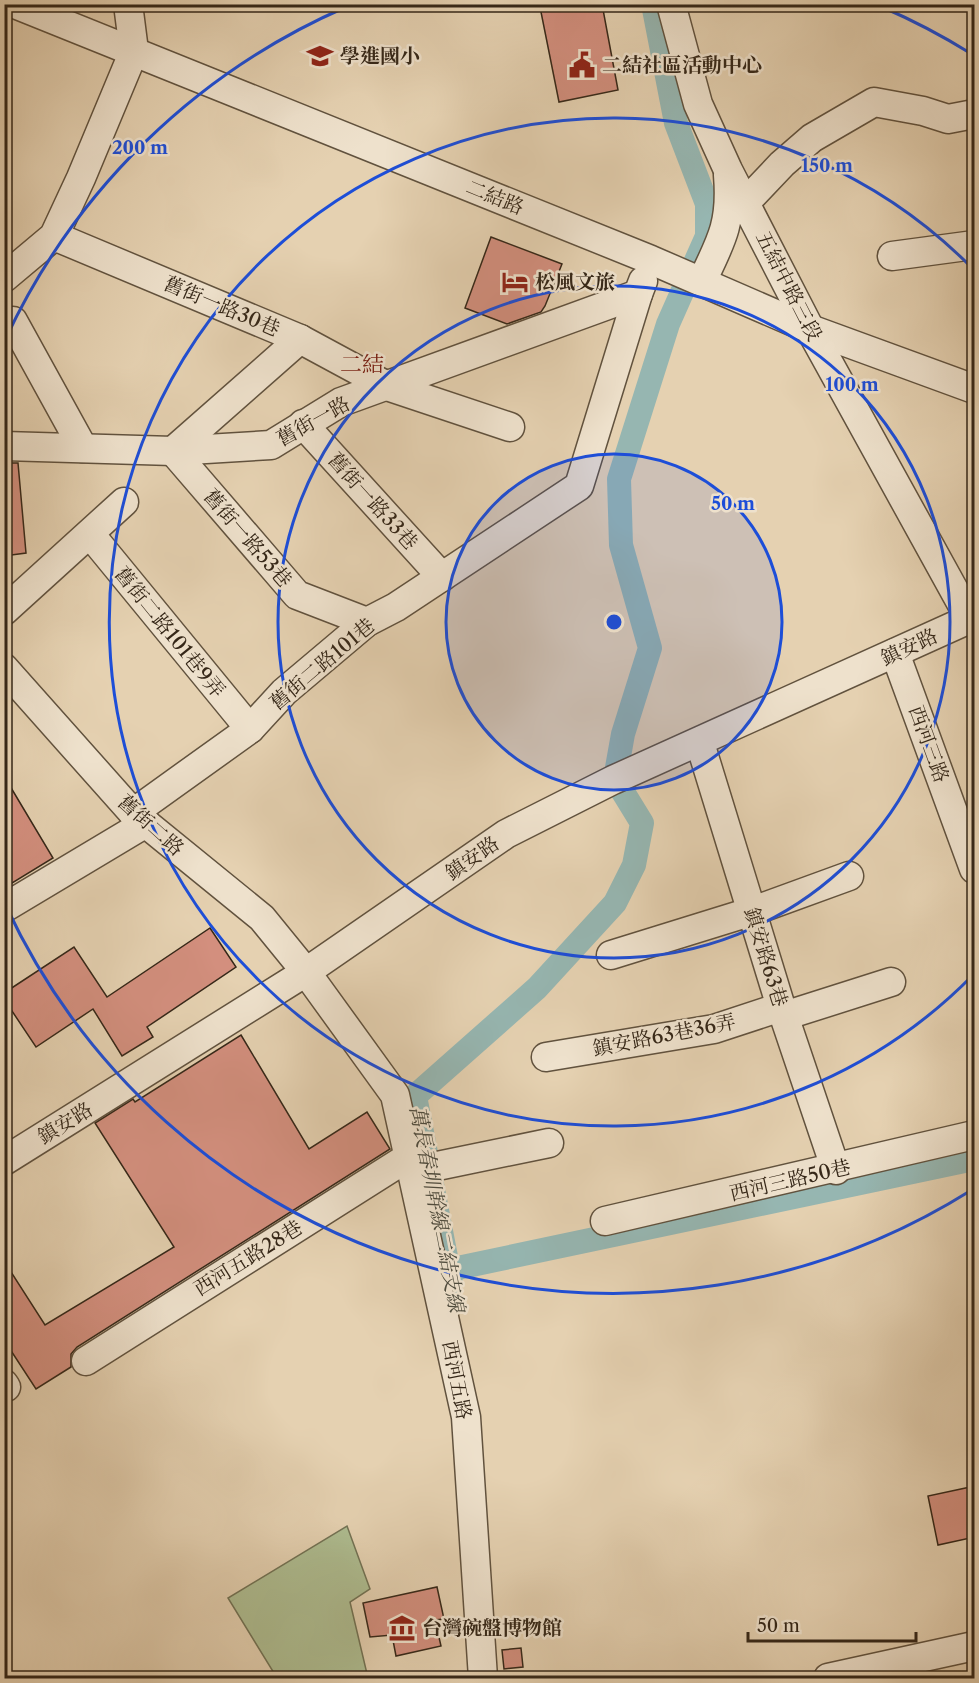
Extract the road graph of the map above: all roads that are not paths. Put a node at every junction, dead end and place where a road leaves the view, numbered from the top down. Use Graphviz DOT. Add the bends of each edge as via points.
graph roads {
  1 [pos="15,4"];
  2 [pos="128,4"];
  3 [pos="671,4"];
  4 [pos="134,51"];
  5 [pos="975,114"];
  6 [pos="728,170"];
  7 [pos="746,202"];
  8 [pos="54,236"];
  9 [pos="975,245"];
  10 [pos="892,256"];
  11 [pos="680,272"];
  12 [pos="4,278"];
  13 [pos="638,294"];
  14 [pos="13,321"];
  15 [pos="810,329"];
  16 [pos="300,339"];
  17 [pos="387,386"];
  18 [pos="975,389"];
  19 [pos="303,424"];
  20 [pos="510,427"];
  21 [pos="4,446"];
  22 [pos="83,448"];
  23 [pos="173,451"];
  24 [pos="124,502"];
  25 [pos="90,534"];
  26 [pos="442,577"];
  27 [pos="4,611"];
  28 [pos="972,618"];
  29 [pos="367,622"];
  30 [pos="895,653"];
  31 [pos="4,668"];
  32 [pos="250,729"];
  33 [pos="699,743"];
  34 [pos="139,818"];
  35 [pos="975,869"];
  36 [pos="849,876"];
  37 [pos="6,904"];
  38 [pos="753,911"];
  39 [pos="611,955"];
  40 [pos="306,972"];
  41 [pos="891,982"];
  42 [pos="782,1012"];
  43 [pos="546,1057"];
  44 [pos="975,1135"];
  45 [pos="549,1143"];
  46 [pos="4,1161"];
  47 [pos="412,1163"];
  48 [pos="836,1170"];
  49 [pos="604,1221"];
  50 [pos="86,1361"];
  51 [pos="975,1646"];
  52 [pos="483,1678"];
  53 [pos="828,1678"];
  1 -- 4 [label="street, 二結路"];
  2 -- 4 [label="street"];
  3 -- 6 [label="street, 五結中路三段" via="698,104"];
  4 -- 8 [label="street"];
  4 -- 11 [label="street, 二結路"];
  5 -- 7 [label="street" via="948,119 874,102 812,138"];
  6 -- 7 [label="street, 五結中路三段"];
  6 -- 11 [label="street" via="731,206 721,242"];
  7 -- 15 [label="street, 五結中路三段"];
  8 -- 12 [label="street"];
  8 -- 16 [label="street, 舊街一路30巷"];
  9 -- 10 [label="street"];
  11 -- 13 [label="street"];
  11 -- 15 [label="street, 二結路"];
  13 -- 17 [label="street, 舊街一路"];
  13 -- 26 [label="street, 舊街二路101巷" via="579,486"];
  14 -- 22 [label="street"];
  15 -- 18 [label="street, 二結路"];
  15 -- 28 [label="street, 五結中路三段"];
  16 -- 17 [label="street, 舊街一路30巷"];
  16 -- 23 [label="street"];
  17 -- 19 [label="street, 舊街一路" via="340,402"];
  17 -- 20 [label="street, 舊街一路30巷"];
  19 -- 23 [label="street, 舊街一路" via="271,445"];
  19 -- 26 [label="street, 舊街一路33巷"];
  21 -- 22 [label="street, 舊街一路"];
  22 -- 23 [label="street, 舊街一路"];
  23 -- 29 [label="street, 舊街一路53巷" via="297,595"];
  24 -- 25 [label="street"];
  25 -- 27 [label="street"];
  25 -- 32 [label="street, 舊街二路101巷9弄"];
  26 -- 29 [label="street, 舊街二路101巷"];
  28 -- 30 [label="street, 鎮安路"];
  29 -- 32 [label="street, 舊街二路101巷" via="284,692"];
  30 -- 33 [label="street, 鎮安路"];
  30 -- 35 [label="street, 西河三路"];
  31 -- 34 [label="street, 舊街二路"];
  32 -- 34 [label="street, 舊街二路101巷"];
  33 -- 38 [label="street, 鎮安路63巷"];
  33 -- 40 [label="street, 鎮安路" via="613,780 506,834"];
  34 -- 37 [label="street, 舊街二路101巷"];
  34 -- 40 [label="street, 舊街二路" via="262,918"];
  36 -- 38 [label="street"];
  38 -- 39 [label="street"];
  38 -- 42 [label="street, 鎮安路63巷"];
  40 -- 46 [label="street, 鎮安路"];
  40 -- 47 [label="street, 西河五路" via="395,1095"];
  41 -- 42 [label="street, 鎮安路63巷36弄"];
  42 -- 43 [label="street, 鎮安路63巷36弄" via="714,1029"];
  42 -- 48 [label="street, 鎮安路63巷"];
  44 -- 48 [label="street, 西河三路50巷"];
  45 -- 47 [label="street, 西河五路28巷" via="443,1164"];
  47 -- 50 [label="street, 西河五路28巷"];
  47 -- 52 [label="street, 西河五路" via="466,1417"];
  48 -- 49 [label="street, 西河三路50巷"];
  51 -- 53 [label="street"];
}
